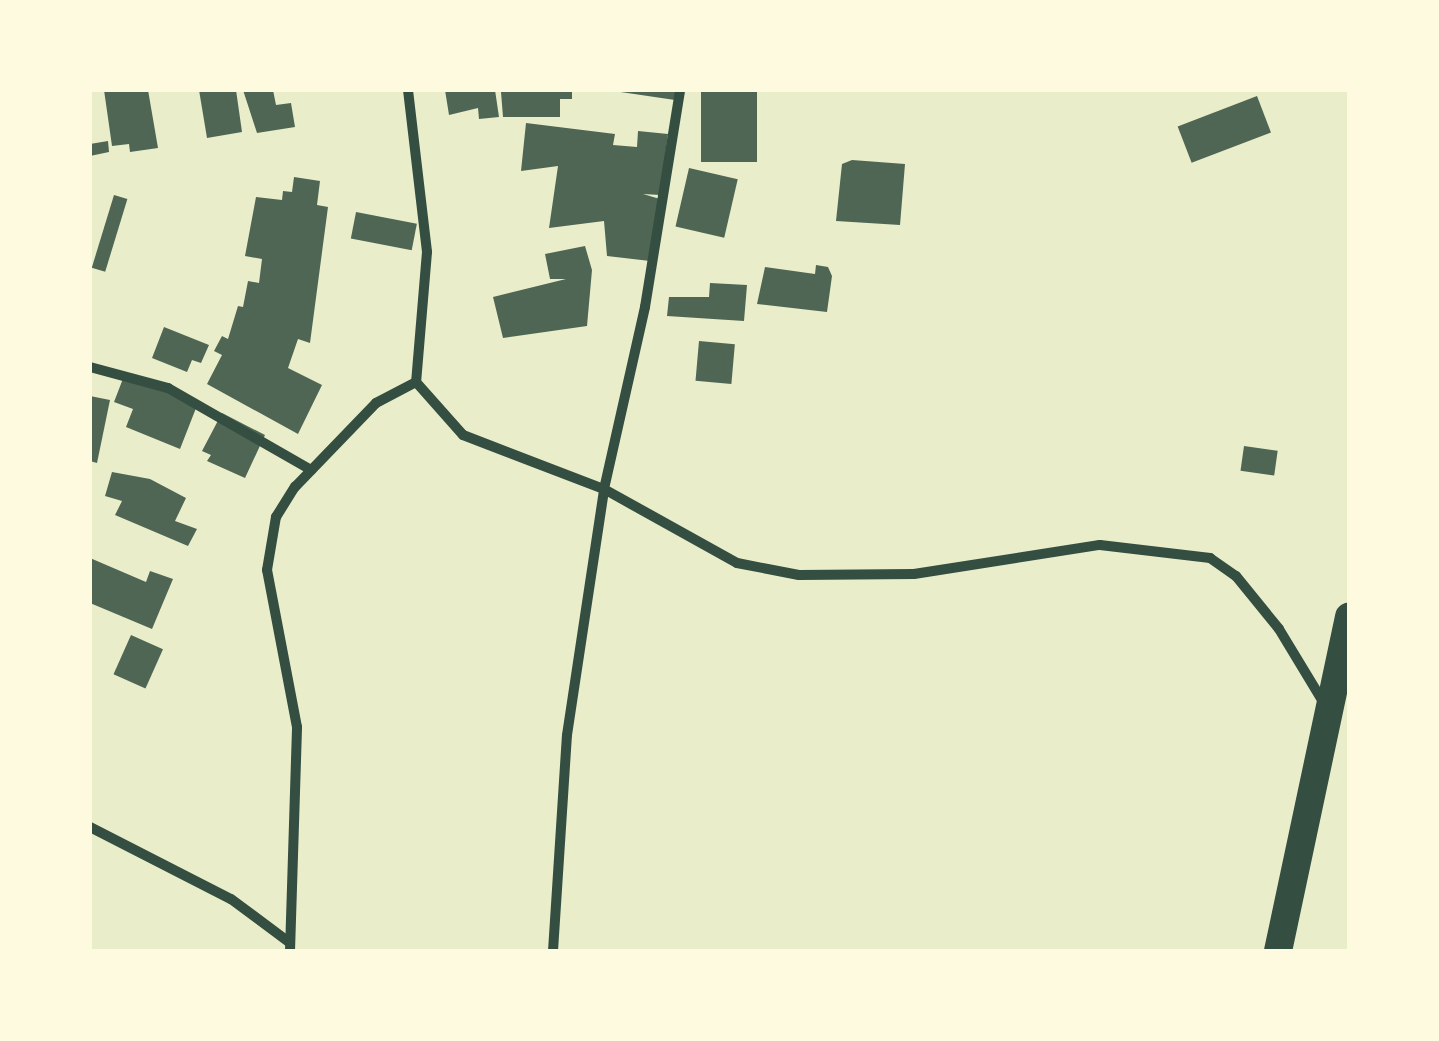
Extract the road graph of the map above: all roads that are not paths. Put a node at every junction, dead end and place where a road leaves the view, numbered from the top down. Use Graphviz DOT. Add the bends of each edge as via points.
graph roads {
  1 [pos="408,90"];
  2 [pos="680,90"];
  3 [pos="90,367"];
  4 [pos="416,382"];
  5 [pos="311,470"];
  6 [pos="604,490"];
  7 [pos="1349,616"];
  8 [pos="1329,712"];
  9 [pos="90,827"];
  10 [pos="290,946"];
  11 [pos="553,951"];
  12 [pos="1278,951"];
  1 -- 4 [label="street" via="426,252"];
  2 -- 6 [label="street" via="645,307"];
  3 -- 5 [label="street" via="168,388"];
  4 -- 5 [label="street" via="376,403"];
  4 -- 6 [label="street" via="463,435"];
  5 -- 10 [label="street" via="276,517 267,570 297,727"];
  6 -- 8 [label="street" via="737,563 799,575 914,574 1100,545 1210,558 1236,576 1279,630"];
  6 -- 11 [label="street" via="567,735"];
  7 -- 8 [label="highway"];
  8 -- 12 [label="highway"];
  9 -- 10 [label="street" via="231,899"];
}
